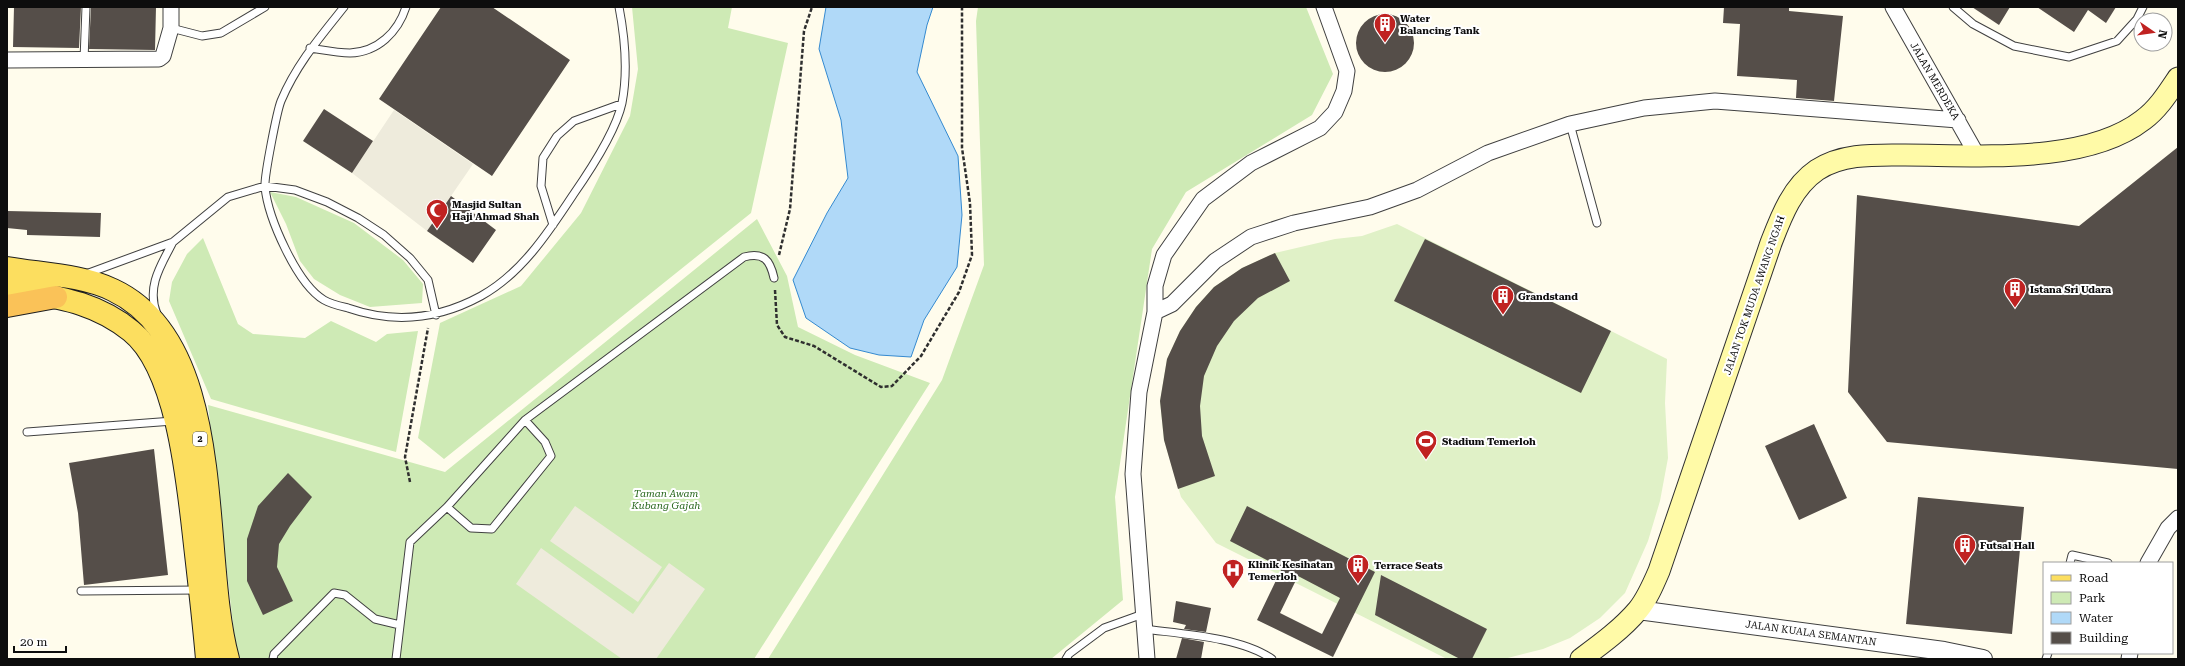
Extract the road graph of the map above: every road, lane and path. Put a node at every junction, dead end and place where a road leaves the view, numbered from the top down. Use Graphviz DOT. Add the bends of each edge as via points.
graph roads {
  1 [pos="86,7"];
  2 [pos="171,7"];
  3 [pos="265,7"];
  4 [pos="344,7"];
  5 [pos="406,7"];
  6 [pos="619,7"];
  7 [pos="812,7"];
  8 [pos="962,7"];
  9 [pos="1324,7"];
  10 [pos="1893,7"];
  11 [pos="1953,7"];
  12 [pos="2143,7"];
  13 [pos="171,28"];
  14 [pos="310,48"];
  15 [pos="7,60"];
  16 [pos="84,60"];
  17 [pos="2178,78"];
  18 [pos="621,104"];
  19 [pos="1958,120"];
  20 [pos="1570,124"];
  21 [pos="1977,155"];
  22 [pos="265,186"];
  23 [pos="1597,223"];
  24 [pos="553,225"];
  25 [pos="173,242"];
  26 [pos="7,268"];
  27 [pos="774,278"];
  28 [pos="73,279"];
  29 [pos="7,288"];
  30 [pos="56,297"];
  31 [pos="7,306"];
  32 [pos="1154,312"];
  33 [pos="433,315"];
  34 [pos="166,334"];
  35 [pos="525,420"];
  36 [pos="177,421"];
  37 [pos="27,432"];
  38 [pos="410,482"];
  39 [pos="447,507"];
  40 [pos="2178,518"];
  41 [pos="2070,562"];
  42 [pos="2104,562"];
  43 [pos="2149,562"];
  44 [pos="200,590"];
  45 [pos="81,592"];
  46 [pos="1638,610"];
  47 [pos="1143,614"];
  48 [pos="400,625"];
  49 [pos="1144,629"];
  50 [pos="1943,655"];
  51 [pos="1263,656"];
  52 [pos="207,659"];
  53 [pos="228,659"];
  54 [pos="273,659"];
  55 [pos="396,659"];
  56 [pos="1066,659"];
  57 [pos="1147,659"];
  58 [pos="1272,659"];
  59 [pos="1580,659"];
  60 [pos="1983,659"];
  1 -- 16 [label="lane"];
  2 -- 13 [label="street"];
  3 -- 13 [label="lane" via="221,33 202,36"];
  4 -- 14 [label="lane"];
  5 -- 14 [label="lane" via="403,17 379,46 350,53"];
  6 -- 18 [label="lane" via="625,67"];
  7 -- 27 [label="path" via="804,31 790,209"];
  8 -- 27 [label="path" via="962,148 970,202 972,255 959,292 921,356 892,386 881,388 814,346 785,337 777,325"];
  9 -- 32 [label="street" via="1347,71 1344,91 1335,112 1320,128 1251,163 1203,199 1164,255 1155,286"];
  10 -- 19 [label="street, JALAN MERDEKA"];
  11 -- 12 [label="lane" via="1973,24 2014,46 2069,57 2117,41 2137,19"];
  13 -- 16 [label="street" via="163,56 159,59"];
  14 -- 22 [label="lane" via="280,103"];
  15 -- 16 [label="street"];
  17 -- 21 [label="main road, JALAN TOK MUDA AWANG NGAH" via="2166,97 2143,120 2111,138 2080,148 2009,155"];
  18 -- 24 [label="lane" via="592,168"];
  18 -- 24 [label="lane" via="574,121 557,136 544,158 541,186"];
  19 -- 20 [label="street" via="1715,101 1644,108"];
  19 -- 21 [label="street, JALAN MERDEKA"];
  20 -- 23 [label="lane"];
  20 -- 32 [label="street" via="1488,153 1417,190 1370,207 1294,223 1251,237 1215,261 1172,304"];
  21 -- 46 [label="main road, JALAN TOK MUDA AWANG NGAH" via="1868,155 1842,159 1817,170 1797,190 1781,216 1771,243 1659,572"];
  22 -- 25 [label="lane" via="228,197"];
  22 -- 33 [label="lane" via="295,190 327,202 358,218 384,236 410,258 428,280"];
  22 -- 33 [label="lane" via="270,209 300,276 325,301 371,316 404,318"];
  24 -- 33 [label="lane" via="516,271 481,296"];
  25 -- 28 [label="lane"];
  25 -- 34 [label="lane" via="154,279 152,289 155,308"];
  26 -- 28 [label="main road"];
  27 -- 35 [label="lane" via="772,266 764,258 754,255 744,257"];
  28 -- 34 [label="main road, 2" via="113,290 132,301 150,314"];
  29 -- 30 [label="main road"];
  30 -- 31 [label="highway, 2"];
  30 -- 36 [label="main road, 2" via="96,308 133,332 149,352 163,377"];
  32 -- 47 [label="street" via="1139,392 1133,474"];
  33 -- 38 [label="path" via="405,457"];
  34 -- 53 [label="main road, 2" via="179,359 194,403 206,474 215,572"];
  35 -- 39 [label="lane"];
  35 -- 39 [label="lane" via="545,442 551,456 492,529 471,528"];
  36 -- 37 [label="lane"];
  36 -- 44 [label="main road, 2" via="189,492"];
  39 -- 48 [label="lane" via="410,542"];
  40 -- 43 [label="street" via="2168,528"];
  41 -- 42 [label="lane" via="2072,555"];
  44 -- 45 [label="lane"];
  44 -- 52 [label="main road, 2"];
  46 -- 50 [label="street, JALAN KUALA SEMANTAN"];
  46 -- 59 [label="main road, JALAN TOK MUDA AWANG NGAH"];
  47 -- 49 [label="street"];
  47 -- 56 [label="lane" via="1104,628"];
  48 -- 54 [label="lane" via="375,619 345,595 334,593 274,654"];
  48 -- 55 [label="lane"];
  49 -- 51 [label="lane" via="1220,640"];
  49 -- 57 [label="street"];
  50 -- 60 [label="street, JALAN KUALA SEMANTAN"];
  51 -- 58 [label="lane"];
}
